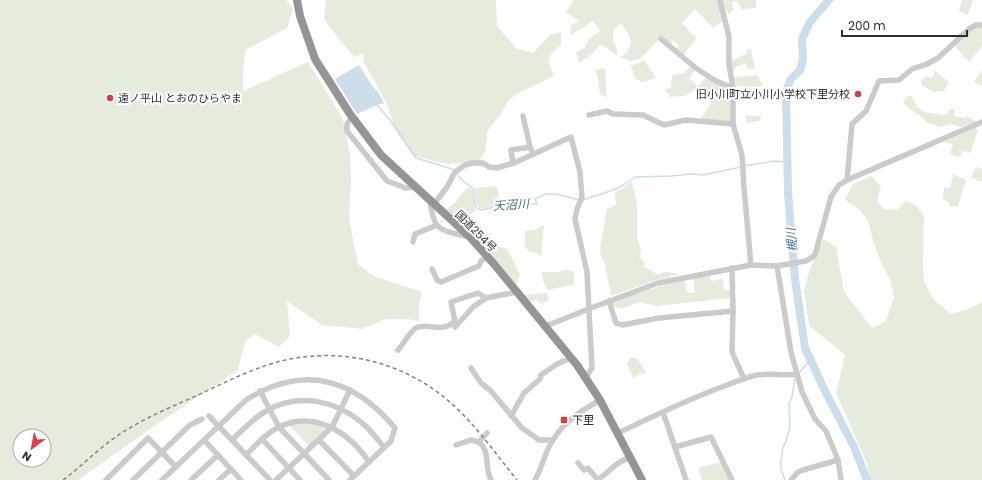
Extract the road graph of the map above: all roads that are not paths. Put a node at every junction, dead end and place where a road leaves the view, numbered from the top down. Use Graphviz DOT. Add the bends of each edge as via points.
graph roads {
  1 [pos="296,0"];
  2 [pos="720,0"];
  3 [pos="982,25"];
  4 [pos="660,39"];
  5 [pos="733,88"];
  6 [pos="590,115"];
  7 [pos="523,116"];
  8 [pos="352,117"];
  9 [pos="982,122"];
  10 [pos="732,124"];
  11 [pos="530,147"];
  12 [pos="533,154"];
  13 [pos="513,163"];
  14 [pos="847,180"];
  15 [pos="415,187"];
  16 [pos="432,202"];
  17 [pos="437,225"];
  18 [pos="470,237"];
  19 [pos="413,242"];
  20 [pos="487,257"];
  21 [pos="751,265"];
  22 [pos="778,266"];
  23 [pos="732,268"];
  24 [pos="432,269"];
  25 [pos="517,292"];
  26 [pos="486,298"];
  27 [pos="609,301"];
  28 [pos="588,309"];
  29 [pos="733,311"];
  30 [pos="546,326"];
  31 [pos="456,327"];
  32 [pos="398,350"];
  33 [pos="571,358"];
  34 [pos="471,368"];
  35 [pos="797,374"];
  36 [pos="586,378"];
  37 [pos="744,379"];
  38 [pos="350,390"];
  39 [pos="260,391"];
  40 [pos="600,400"];
  41 [pos="341,408"];
  42 [pos="269,409"];
  43 [pos="663,412"];
  44 [pos="210,416"];
  45 [pos="511,416"];
  46 [pos="202,419"];
  47 [pos="219,426"];
  48 [pos="279,427"];
  49 [pos="332,427"];
  50 [pos="487,433"];
  51 [pos="618,433"];
  52 [pos="262,439"];
  53 [pos="204,440"];
  54 [pos="232,440"];
  55 [pos="319,440"];
  56 [pos="552,441"];
  57 [pos="479,442"];
  58 [pos="456,445"];
  59 [pos="384,447"];
  60 [pos="675,447"];
  61 [pos="161,453"];
  62 [pos="304,453"];
  63 [pos="218,455"];
  64 [pos="246,455"];
  65 [pos="631,456"];
  66 [pos="838,460"];
  67 [pos="369,462"];
  68 [pos="578,464"];
  69 [pos="176,467"];
  70 [pos="289,468"];
  71 [pos="231,469"];
  72 [pos="352,478"];
  73 [pos="536,479"];
  74 [pos="106,480"];
  75 [pos="133,480"];
  76 [pos="162,480"];
  77 [pos="191,480"];
  78 [pos="219,480"];
  79 [pos="241,480"];
  80 [pos="270,480"];
  81 [pos="276,480"];
  82 [pos="300,480"];
  83 [pos="329,480"];
  84 [pos="491,480"];
  85 [pos="598,480"];
  86 [pos="642,480"];
  87 [pos="686,480"];
  88 [pos="732,480"];
  89 [pos="790,480"];
  90 [pos="841,480"];
  1 -- 8 [label="highway, 国道254号" via="315,59"];
  2 -- 5 [label="street" via="729,37 729,64"];
  3 -- 14 [label="street" via="969,29 938,58 912,69 899,80 879,81 866,111 852,124"];
  4 -- 5 [label="street" via="697,70"];
  5 -- 10 [label="street"];
  6 -- 10 [label="street" via="607,112 643,115 664,125 686,120"];
  7 -- 11 [label="street"];
  8 -- 15 [label="highway, 国道254号" via="382,154"];
  8 -- 15 [label="street" via="347,124 347,131 387,181 406,188"];
  9 -- 14 [label="street"];
  10 -- 21 [label="street" via="742,155"];
  11 -- 12 [label="street"];
  11 -- 13 [label="street" via="511,150"];
  12 -- 13 [label="street"];
  12 -- 28 [label="street" via="571,137 580,172 582,197 576,219 587,272"];
  13 -- 16 [label="street" via="496,168 483,163 465,166 455,172 447,187"];
  14 -- 22 [label="street" via="839,185 831,197 814,256 805,262"];
  15 -- 16 [label="highway, 国道254号"];
  16 -- 17 [label="street" via="432,218"];
  16 -- 18 [label="highway, 国道254号"];
  17 -- 18 [label="street" via="442,230"];
  17 -- 19 [label="street" via="415,234"];
  18 -- 20 [label="highway, 国道254号"];
  20 -- 24 [label="street" via="479,266 441,282 437,280"];
  20 -- 25 [label="highway, 国道254号"];
  21 -- 22 [label="street"];
  21 -- 23 [label="street"];
  22 -- 35 [label="street" via="791,352"];
  23 -- 27 [label="street" via="658,283"];
  23 -- 29 [label="street"];
  25 -- 26 [label="street"];
  25 -- 30 [label="highway, 国道254号"];
  26 -- 31 [label="street" via="473,307"];
  26 -- 32 [label="street" via="478,293 451,302 455,321 440,328 419,326 413,329"];
  27 -- 28 [label="street"];
  27 -- 29 [label="street" via="616,323 622,325 659,318"];
  28 -- 30 [label="street"];
  28 -- 36 [label="street" via="592,368"];
  29 -- 37 [label="street" via="732,352"];
  30 -- 33 [label="highway, 国道254号"];
  33 -- 36 [label="highway, 国道254号"];
  33 -- 45 [label="street" via="541,375 540,379 524,393"];
  34 -- 45 [label="street"];
  35 -- 37 [label="street" via="758,375"];
  35 -- 66 [label="street" via="806,401 826,431"];
  36 -- 40 [label="highway, 国道254号"];
  37 -- 43 [label="street"];
  38 -- 39 [label="street" via="323,381 301,380 277,384"];
  38 -- 41 [label="street"];
  38 -- 59 [label="street" via="376,407 395,428 391,441"];
  39 -- 42 [label="street"];
  39 -- 47 [label="street" via="246,400"];
  40 -- 51 [label="highway, 国道254号"];
  40 -- 56 [label="street" via="571,418"];
  41 -- 42 [label="street" via="305,400 292,401"];
  41 -- 49 [label="street"];
  41 -- 59 [label="street" via="362,423"];
  42 -- 48 [label="street"];
  42 -- 54 [label="street"];
  43 -- 51 [label="street"];
  43 -- 60 [label="street"];
  44 -- 47 [label="street"];
  45 -- 56 [label="street" via="537,439"];
  46 -- 61 [label="street" via="190,425"];
  47 -- 53 [label="street"];
  47 -- 54 [label="street"];
  48 -- 49 [label="street" via="306,421"];
  48 -- 52 [label="street"];
  48 -- 62 [label="street"];
  49 -- 55 [label="street"];
  49 -- 67 [label="street" via="344,435"];
  50 -- 57 [label="street"];
  51 -- 65 [label="highway, 国道254号"];
  52 -- 64 [label="street"];
  52 -- 70 [label="street"];
  53 -- 63 [label="street"];
  53 -- 69 [label="street"];
  54 -- 64 [label="street"];
  55 -- 62 [label="street"];
  55 -- 72 [label="street"];
  56 -- 73 [label="street"];
  57 -- 58 [label="street" via="471,440"];
  57 -- 84 [label="street" via="486,451"];
  59 -- 67 [label="street"];
  60 -- 87 [label="street"];
  60 -- 88 [label="street" via="711,437"];
  61 -- 69 [label="street"];
  61 -- 74 [label="street" via="148,438"];
  61 -- 75 [label="street"];
  62 -- 70 [label="street"];
  62 -- 83 [label="street"];
  63 -- 71 [label="street"];
  63 -- 77 [label="street"];
  64 -- 80 [label="street"];
  65 -- 85 [label="street"];
  65 -- 86 [label="highway, 国道254号"];
  66 -- 89 [label="street" via="798,472"];
  66 -- 90 [label="street"];
  67 -- 72 [label="street"];
  68 -- 85 [label="street" via="584,470 588,468"];
  69 -- 76 [label="street"];
  70 -- 81 [label="street"];
  70 -- 82 [label="street"];
  71 -- 78 [label="street"];
  71 -- 79 [label="street"];
}
